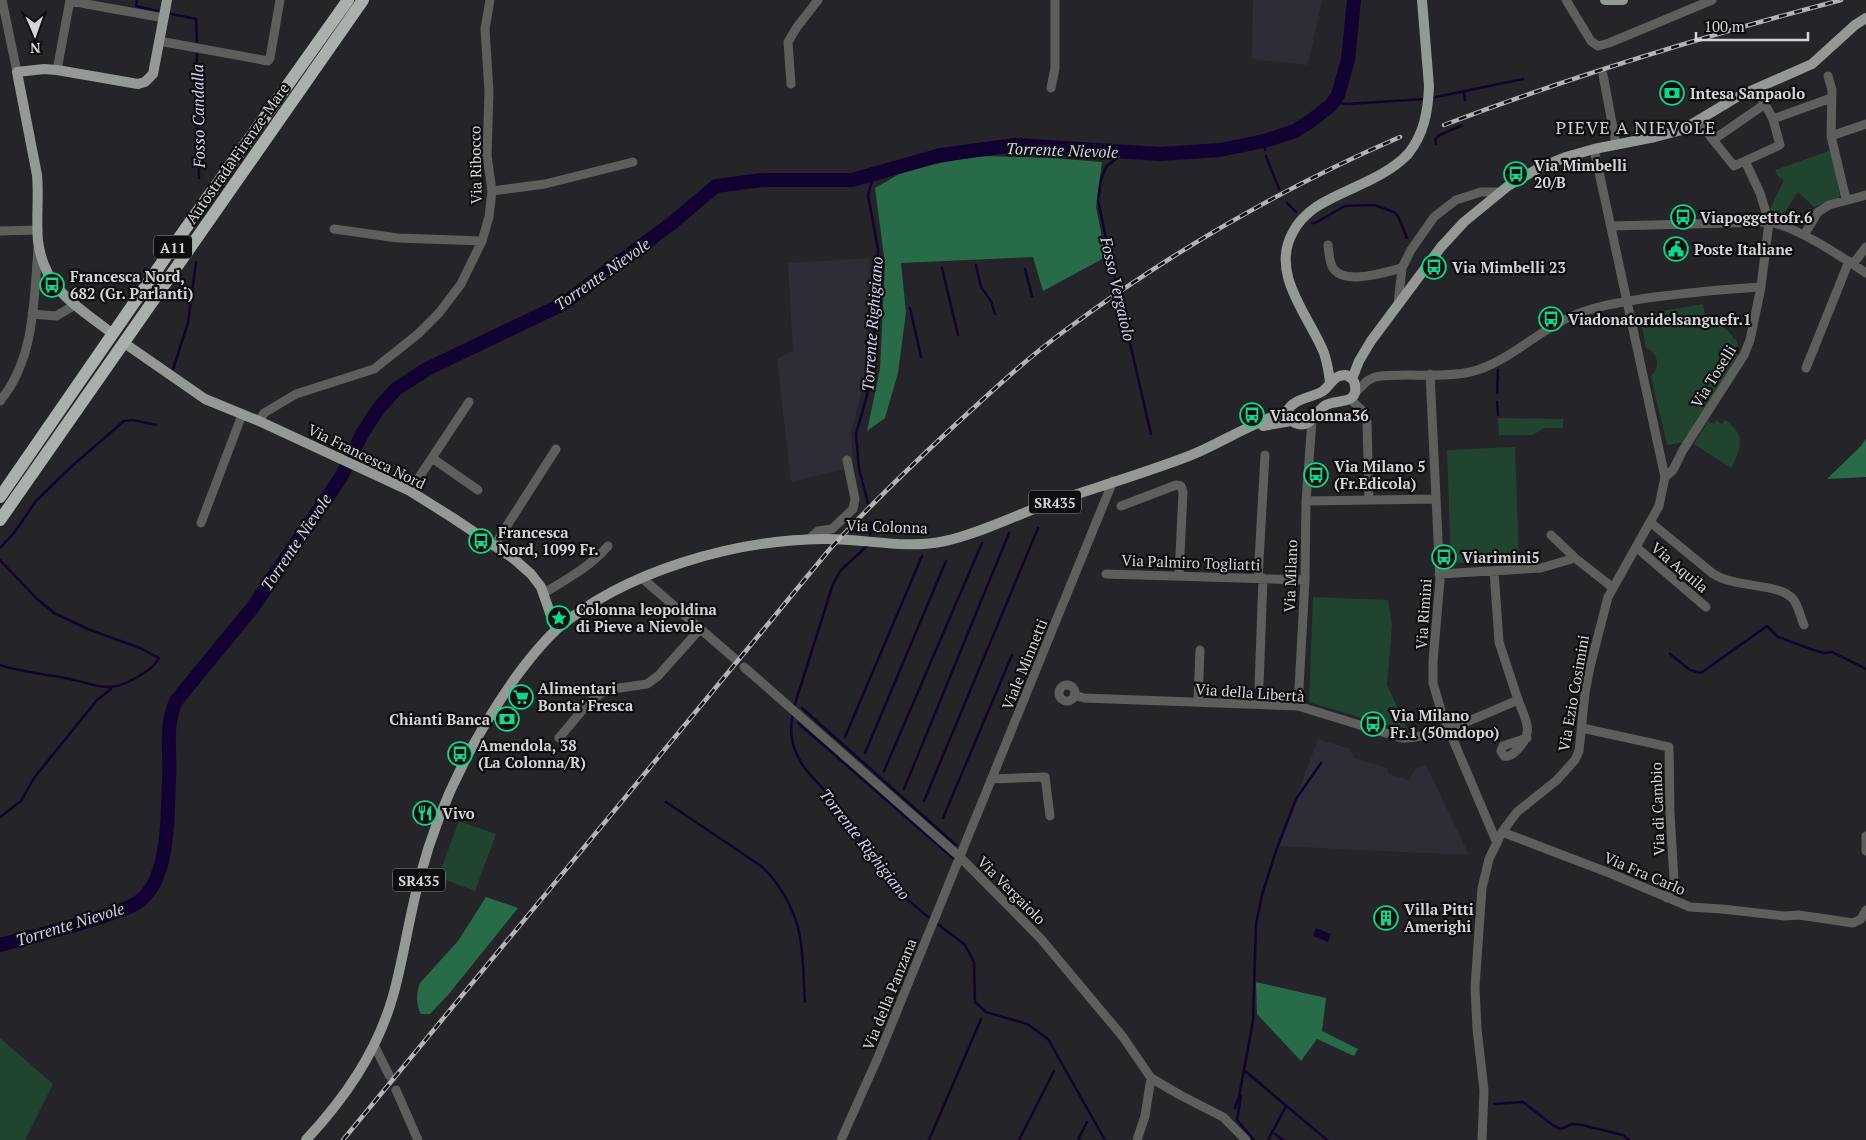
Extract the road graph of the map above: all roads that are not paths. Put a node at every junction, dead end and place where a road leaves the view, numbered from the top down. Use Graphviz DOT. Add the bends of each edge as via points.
graph roads {
  1 [pos="2,0"];
  2 [pos="70,0"];
  3 [pos="167,0"];
  4 [pos="280,0"];
  5 [pos="348,0"];
  6 [pos="363,0"];
  7 [pos="490,0"];
  8 [pos="818,0"];
  9 [pos="1055,0"];
  10 [pos="1422,0"];
  11 [pos="1566,0"];
  12 [pos="1605,0"];
  13 [pos="1622,0"];
  14 [pos="1712,0"];
  15 [pos="164,18"];
  16 [pos="1866,18"];
  17 [pos="159,41"];
  18 [pos="57,70"];
  19 [pos="17,72"];
  20 [pos="1603,75"];
  21 [pos="1828,76"];
  22 [pos="791,84"];
  23 [pos="1050,88"];
  24 [pos="1758,92"];
  25 [pos="1832,98"];
  26 [pos="1765,104"];
  27 [pos="1774,119"];
  28 [pos="1698,122"];
  29 [pos="1866,124"];
  30 [pos="1832,136"];
  31 [pos="1713,140"];
  32 [pos="1616,144"];
  33 [pos="1594,148"];
  34 [pos="1745,161"];
  35 [pos="633,162"];
  36 [pos="492,190"];
  37 [pos="1499,192"];
  38 [pos="1866,195"];
  39 [pos="1846,199"];
  40 [pos="1769,222"];
  41 [pos="1612,226"];
  42 [pos="334,229"];
  43 [pos="38,230"];
  44 [pos="0,231"];
  45 [pos="1804,235"];
  46 [pos="38,240"];
  47 [pos="482,241"];
  48 [pos="1328,244"];
  49 [pos="1866,248"];
  50 [pos="1851,263"];
  51 [pos="1402,268"];
  52 [pos="1866,273"];
  53 [pos="1761,287"];
  54 [pos="1628,301"];
  55 [pos="75,304"];
  56 [pos="1398,304"];
  57 [pos="32,314"];
  58 [pos="109,331"];
  59 [pos="130,347"];
  60 [pos="1324,354"];
  61 [pos="1806,368"];
  62 [pos="1430,374"];
  63 [pos="1347,376"];
  64 [pos="1330,383"];
  65 [pos="1353,396"];
  66 [pos="0,401"];
  67 [pos="469,402"];
  68 [pos="1287,410"];
  69 [pos="242,414"];
  70 [pos="1312,420"];
  71 [pos="259,421"];
  72 [pos="1295,423"];
  73 [pos="1247,428"];
  74 [pos="1310,447"];
  75 [pos="556,449"];
  76 [pos="1265,455"];
  77 [pos="432,458"];
  78 [pos="847,460"];
  79 [pos="1665,477"];
  80 [pos="1113,481"];
  81 [pos="478,490"];
  82 [pos="410,491"];
  83 [pos="0,496"];
  84 [pos="1436,499"];
  85 [pos="1369,500"];
  86 [pos="1306,501"];
  87 [pos="1121,506"];
  88 [pos="0,520"];
  89 [pos="1650,522"];
  90 [pos="201,524"];
  91 [pos="831,534"];
  92 [pos="1551,535"];
  93 [pos="494,546"];
  94 [pos="608,546"];
  95 [pos="1636,547"];
  96 [pos="1575,558"];
  97 [pos="1494,571"];
  98 [pos="1106,574"];
  99 [pos="1440,574"];
  100 [pos="1179,576"];
  101 [pos="642,578"];
  102 [pos="1261,578"];
  103 [pos="1305,580"];
  104 [pos="1612,587"];
  105 [pos="544,593"];
  106 [pos="1706,607"];
  107 [pos="1804,625"];
  108 [pos="700,629"];
  109 [pos="556,630"];
  110 [pos="1200,650"];
  111 [pos="735,659"];
  112 [pos="744,667"];
  113 [pos="1259,686"];
  114 [pos="1074,696"];
  115 [pos="1518,700"];
  116 [pos="1198,701"];
  117 [pos="1298,706"];
  118 [pos="1448,728"];
  119 [pos="1582,728"];
  120 [pos="559,738"];
  121 [pos="1527,738"];
  122 [pos="991,779"];
  123 [pos="1050,816"];
  124 [pos="1502,832"];
  125 [pos="1866,836"];
  126 [pos="1497,843"];
  127 [pos="1866,851"];
  128 [pos="960,857"];
  129 [pos="1667,898"];
  130 [pos="1866,910"];
  131 [pos="374,1045"];
  132 [pos="389,1075"];
  133 [pos="1151,1078"];
  134 [pos="396,1090"];
  135 [pos="306,1140"];
  136 [pos="418,1140"];
  137 [pos="841,1140"];
  138 [pos="1137,1140"];
  139 [pos="1246,1140"];
  140 [pos="1482,1140"];
  1 -- 19 [label="street"];
  2 -- 15 [label="street"];
  2 -- 18 [label="street"];
  3 -- 15 [label="main road"];
  4 -- 17 [label="street" via="269,60"];
  5 -- 83 [label="highway, Autostrada Firenze-Mare / A11"];
  6 -- 88 [label="highway, Autostrada Firenze-Mare / A11"];
  7 -- 36 [label="street, Via Ribocco" via="485,30 489,92 487,154"];
  8 -- 22 [label="street" via="788,42"];
  9 -- 23 [label="street" via="1055,68"];
  10 -- 60 [label="main road, bridge" via="1427,54 1427,109 1422,130 1408,154 1397,165 1314,208 1291,235 1286,257 1288,278"];
  11 -- 14 [label="street" via="1590,41 1598,46"];
  12 -- 13 [label="main road"];
  15 -- 17 [label="main road"];
  16 -- 28 [label="main road, SR435" via="1812,64 1737,96"];
  17 -- 18 [label="main road" via="153,74 138,84"];
  18 -- 19 [label="main road"];
  19 -- 43 [label="main road" via="37,176"];
  20 -- 32 [label="street"];
  21 -- 25 [label="street"];
  24 -- 26 [label="street"];
  25 -- 27 [label="street"];
  25 -- 30 [label="street"];
  26 -- 27 [label="street"];
  26 -- 31 [label="street"];
  27 -- 34 [label="street" via="1780,145"];
  28 -- 31 [label="street"];
  28 -- 32 [label="main road, SR435" via="1674,133"];
  29 -- 30 [label="street"];
  30 -- 39 [label="street"];
  31 -- 34 [label="street" via="1734,166"];
  32 -- 33 [label="main road, SR435"];
  33 -- 37 [label="main road, SR435" via="1547,164"];
  33 -- 41 [label="street, Via Ezio Cosimini"];
  34 -- 40 [label="street"];
  35 -- 36 [label="street" via="545,184"];
  36 -- 47 [label="street, Via Ribocco"];
  37 -- 51 [label="street" via="1481,192 1456,200 1434,217"];
  37 -- 56 [label="main road, SR435" via="1441,247"];
  38 -- 39 [label="street"];
  39 -- 45 [label="street" via="1818,212"];
  40 -- 41 [label="street"];
  40 -- 45 [label="street" via="1780,223"];
  40 -- 53 [label="street, Via Toselli"];
  41 -- 54 [label="street, Via Ezio Cosimini"];
  42 -- 47 [label="street" via="398,238"];
  43 -- 44 [label="street"];
  43 -- 46 [label="main road"];
  45 -- 50 [label="street"];
  46 -- 55 [label="main road" via="51,281"];
  46 -- 57 [label="street"];
  47 -- 71 [label="street, Via Ribocco" via="461,284 418,334 374,369 296,394 264,413"];
  48 -- 51 [label="street" via="1334,270 1342,275 1357,278"];
  49 -- 50 [label="street"];
  50 -- 52 [label="street"];
  50 -- 61 [label="street"];
  51 -- 56 [label="street"];
  53 -- 54 [label="street"];
  53 -- 79 [label="street, Via Toselli" via="1744,355 1673,470"];
  54 -- 62 [label="street" via="1570,316 1480,369"];
  54 -- 79 [label="street, Via Ezio Cosimini"];
  55 -- 57 [label="street" via="56,316"];
  55 -- 58 [label="main road"];
  56 -- 63 [label="main road, SR435" via="1371,341 1355,356"];
  57 -- 66 [label="street" via="22,362"];
  59 -- 69 [label="main road, Via Francesca Nord" via="205,399"];
  60 -- 63 [label="main road"];
  60 -- 64 [label="main road"];
  62 -- 65 [label="street" via="1375,377"];
  62 -- 84 [label="street, Via Rimini"];
  63 -- 64 [label="main road, SR435" via="1334,378"];
  63 -- 65 [label="main road"];
  64 -- 68 [label="main road, SR435" via="1320,392 1295,402"];
  65 -- 70 [label="main road, SR435" via="1326,405"];
  65 -- 85 [label="street" via="1367,422"];
  67 -- 77 [label="street"];
  68 -- 72 [label="main road"];
  68 -- 73 [label="main road, SR435"];
  69 -- 71 [label="main road, Via Francesca Nord"];
  69 -- 90 [label="street"];
  70 -- 72 [label="main road, SR435" via="1306,424"];
  70 -- 74 [label="street, Via Milano"];
  71 -- 82 [label="main road, Via Francesca Nord"];
  72 -- 73 [label="main road, SR435"];
  72 -- 74 [label="street"];
  73 -- 80 [label="main road, Via Colonna / SR435" via="1190,456"];
  74 -- 86 [label="street, Via Milano"];
  75 -- 93 [label="street"];
  76 -- 102 [label="street"];
  77 -- 81 [label="street"];
  77 -- 82 [label="street"];
  78 -- 91 [label="street" via="855,502"];
  79 -- 89 [label="street, Via Ezio Cosimini" via="1659,506"];
  80 -- 91 [label="main road, Via Colonna / SR435" via="946,541 914,544"];
  80 -- 122 [label="street, Viale Minnetti"];
  82 -- 93 [label="main road, Via Francesca Nord"];
  84 -- 85 [label="street"];
  84 -- 99 [label="street, Via Rimini"];
  85 -- 86 [label="street"];
  86 -- 103 [label="street, Via Milano"];
  87 -- 100 [label="street" via="1176,485 1181,486"];
  89 -- 95 [label="street, Via Ezio Cosimini"];
  89 -- 107 [label="street" via="1723,580 1786,593 1796,603"];
  91 -- 101 [label="main road, Via Colonna / SR435" via="740,546"];
  92 -- 96 [label="street"];
  93 -- 105 [label="main road, Via Francesca Nord" via="531,574"];
  94 -- 105 [label="street" via="584,569"];
  95 -- 104 [label="street, Via Ezio Cosimini"];
  95 -- 106 [label="street, Via Aquila"];
  96 -- 97 [label="street" via="1542,568"];
  96 -- 104 [label="street"];
  97 -- 99 [label="street"];
  97 -- 115 [label="street" via="1499,642"];
  98 -- 100 [label="street, Via Palmiro Togliatti"];
  99 -- 118 [label="street, Via Rimini" via="1433,683"];
  100 -- 102 [label="street, Via Palmiro Togliatti"];
  101 -- 108 [label="street"];
  101 -- 109 [label="main road, Via Colonna / SR435" via="596,602"];
  102 -- 103 [label="street, Via Palmiro Togliatti"];
  102 -- 113 [label="street"];
  103 -- 117 [label="street, Via Milano"];
  104 -- 119 [label="street, Via Ezio Cosimini" via="1590,667"];
  105 -- 109 [label="main road, Via Francesca Nord"];
  108 -- 111 [label="street"];
  108 -- 120 [label="street" via="658,676 647,684 606,690 590,701"];
  109 -- 131 [label="main road, SR435" via="515,678 493,711 446,803 420,877 395,991"];
  110 -- 116 [label="street"];
  112 -- 128 [label="street, Via Vergaiolo"];
  114 -- 116 [label="street, Via della Libertà"];
  115 -- 118 [label="street, Via della Libertà"];
  115 -- 121 [label="street" via="1528,728"];
  116 -- 117 [label="street, Via della Libertà"];
  117 -- 118 [label="street, Via della Libertà" via="1402,738"];
  118 -- 126 [label="street, Via Rimini"];
  119 -- 124 [label="street, Via Ezio Cosimini" via="1579,751 1570,767 1517,812"];
  119 -- 129 [label="street, Via di Cambio" via="1669,747 1674,880"];
  122 -- 123 [label="street" via="1045,777"];
  122 -- 128 [label="street, Viale Minnetti"];
  124 -- 126 [label="street, Via Ezio Cosimini"];
  124 -- 129 [label="street, Via Fra Carlo"];
  125 -- 127 [label="street"];
  126 -- 140 [label="street, Via Ezio Cosimini" via="1489,859 1482,888 1476,967 1477,1029 1484,1090"];
  128 -- 133 [label="street, Via Vergaiolo" via="1041,939 1123,1037"];
  128 -- 137 [label="street, Via della Panzana"];
  129 -- 130 [label="street, Via Fra Carlo" via="1690,907 1799,915 1853,923 1861,919"];
  131 -- 132 [label="street"];
  131 -- 135 [label="main road, SR435" via="349,1088"];
  133 -- 138 [label="street" via="1145,1116"];
  133 -- 139 [label="street, Via Vergaiolo" via="1224,1117"];
  134 -- 136 [label="street"];
}
